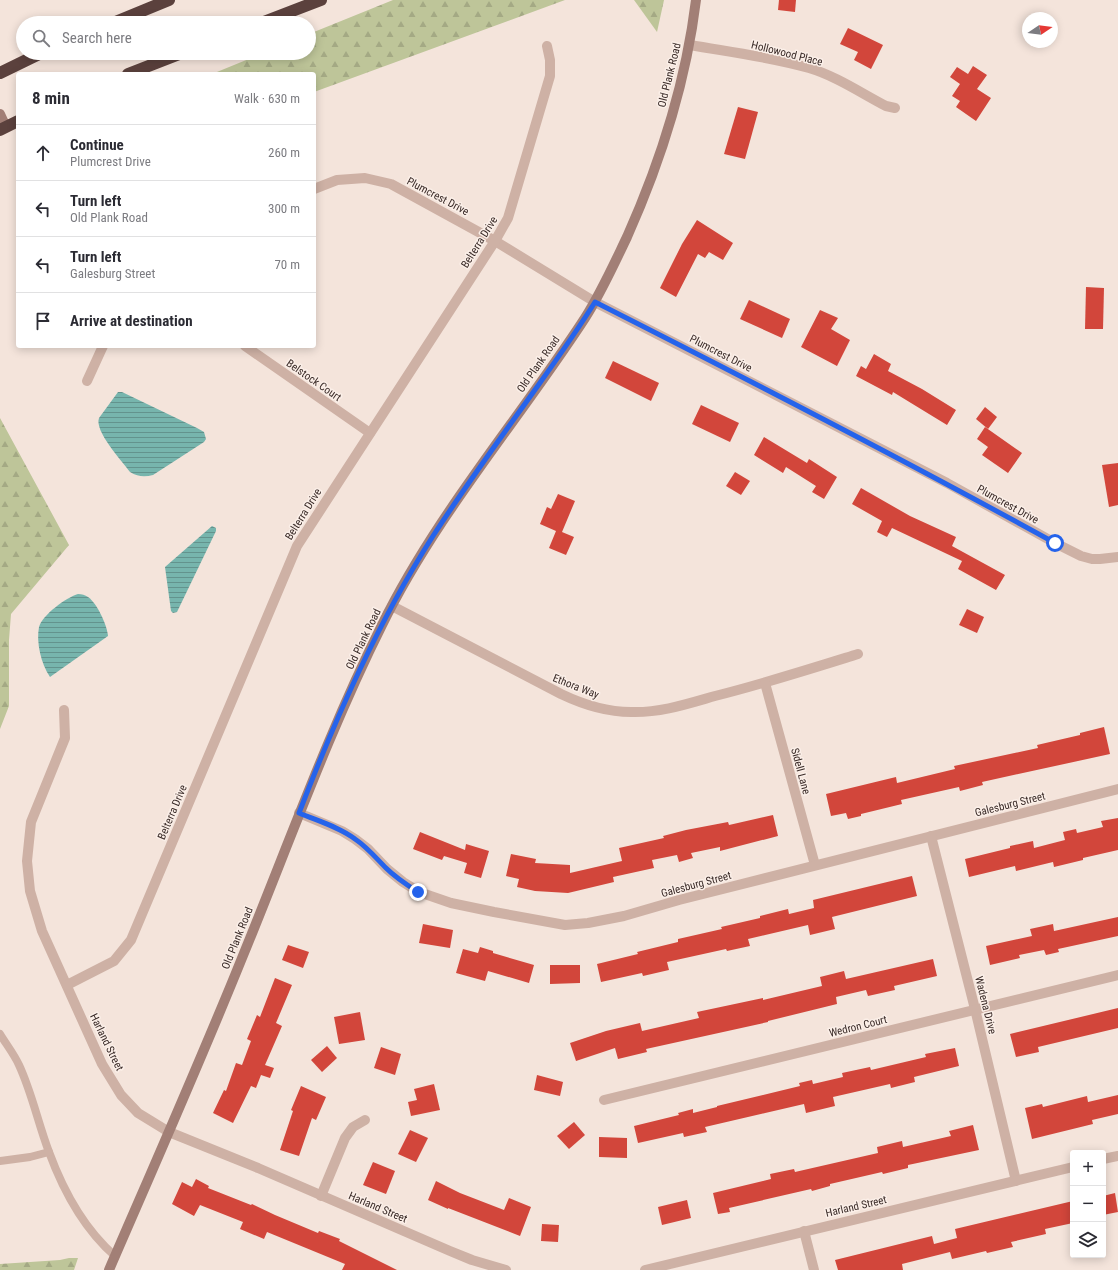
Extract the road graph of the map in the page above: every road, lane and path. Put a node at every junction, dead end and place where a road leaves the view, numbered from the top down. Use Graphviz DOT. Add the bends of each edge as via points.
graph roads {
  1 [pos="169,0"];
  2 [pos="320,0"];
  3 [pos="696,0"];
  4 [pos="130,16"];
  5 [pos="279,16"];
  6 [pos="690,45"];
  7 [pos="547,46"];
  8 [pos="27,60"];
  9 [pos="164,60"];
  10 [pos="133,72"];
  11 [pos="0,73"];
  12 [pos="895,108"];
  13 [pos="0,114"];
  14 [pos="16,122"];
  15 [pos="3,128"];
  16 [pos="316,188"];
  17 [pos="495,241"];
  18 [pos="595,302"];
  19 [pos="102,348"];
  20 [pos="248,348"];
  21 [pos="87,381"];
  22 [pos="370,433"];
  23 [pos="1118,557"];
  24 [pos="392,606"];
  25 [pos="858,654"];
  26 [pos="765,683"];
  27 [pos="64,710"];
  28 [pos="1118,789"];
  29 [pos="299,813"];
  30 [pos="931,836"];
  31 [pos="815,866"];
  32 [pos="1118,975"];
  33 [pos="67,985"];
  34 [pos="976,1009"];
  35 [pos="0,1034"];
  36 [pos="604,1100"];
  37 [pos="365,1120"];
  38 [pos="169,1132"];
  39 [pos="48,1152"];
  40 [pos="1118,1156"];
  41 [pos="1106,1159"];
  42 [pos="0,1161"];
  43 [pos="1070,1168"];
  44 [pos="1016,1181"];
  45 [pos="321,1196"];
  46 [pos="804,1231"];
  47 [pos="115,1256"];
  48 [pos="109,1270"];
  49 [pos="506,1270"];
  50 [pos="645,1270"];
  51 [pos="814,1270"];
  1 -- 4 [label="highway"];
  2 -- 5 [label="highway"];
  3 -- 6 [label="street, Old Plank Road"];
  6 -- 12 [label="street, Hollowood Place" via="810,68 886,106"];
  6 -- 18 [label="street, Old Plank Road" via="658,162 626,238"];
  7 -- 17 [label="street, Belterra Drive" via="550,76 508,218"];
  8 -- 11 [label="highway"];
  9 -- 10 [label="highway"];
  13 -- 15 [label="street"];
  14 -- 15 [label="highway"];
  16 -- 17 [label="street, Plumcrest Drive" via="337,180 365,178 392,184"];
  17 -- 18 [label="street, Plumcrest Drive"];
  17 -- 22 [label="street, Belterra Drive"];
  18 -- 23 [label="street, Plumcrest Drive" via="933,476 1081,556 1100,560"];
  18 -- 24 [label="street, Old Plank Road" via="434,535"];
  19 -- 21 [label="street"];
  20 -- 22 [label="street, Belstock Court"];
  22 -- 33 [label="street, Belterra Drive" via="297,546 131,940 114,962"];
  24 -- 26 [label="street, Ethora Way" via="561,694 602,709 631,712 660,710"];
  24 -- 29 [label="street, Old Plank Road" via="340,714"];
  25 -- 26 [label="street, Ethora Way"];
  26 -- 31 [label="street, Sidell Lane"];
  27 -- 33 [label="street, Harland Street" via="65,738 31,822 27,861 30,891 42,931"];
  28 -- 30 [label="street, Galesburg Street"];
  29 -- 31 [label="street, Galesburg Street" via="355,839 387,869 418,892 458,904 565,925 624,916"];
  29 -- 38 [label="street, Old Plank Road" via="241,961"];
  30 -- 31 [label="street, Galesburg Street"];
  30 -- 34 [label="street, Wadena Drive"];
  32 -- 34 [label="street, Wedron Court"];
  33 -- 38 [label="street, Harland Street" via="102,1064 121,1095 138,1113"];
  34 -- 36 [label="street, Wedron Court"];
  34 -- 44 [label="street, Wadena Drive"];
  35 -- 39 [label="lane" via="18,1064 33,1100"];
  37 -- 45 [label="street" via="353,1127 345,1138"];
  38 -- 45 [label="street, Harland Street"];
  38 -- 47 [label="street, Old Plank Road"];
  39 -- 42 [label="lane"];
  39 -- 47 [label="lane" via="71,1200 102,1244"];
  40 -- 41 [label="street"];
  43 -- 44 [label="street, Harland Street"];
  44 -- 46 [label="street, Harland Street"];
  45 -- 49 [label="street, Harland Street" via="472,1260"];
  46 -- 50 [label="street, Harland Street"];
  46 -- 51 [label="street"];
  47 -- 48 [label="street, Old Plank Road"];
}
